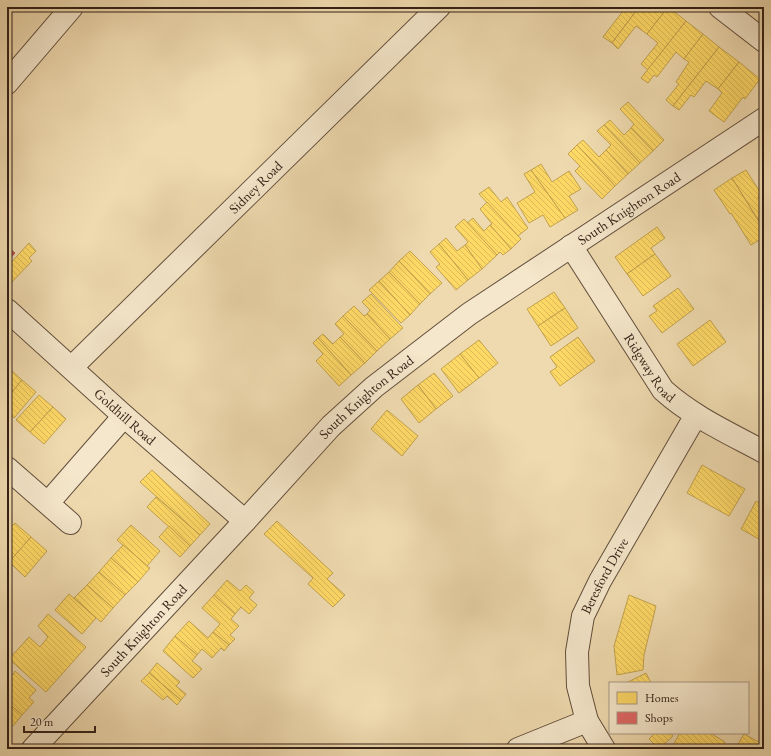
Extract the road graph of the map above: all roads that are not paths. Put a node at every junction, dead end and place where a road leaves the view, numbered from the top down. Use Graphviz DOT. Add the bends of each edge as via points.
graph roads {
  1 [pos="72,7"];
  2 [pos="439,7"];
  3 [pos="720,7"];
  4 [pos="764,41"];
  5 [pos="7,83"];
  6 [pos="764,119"];
  7 [pos="571,246"];
  8 [pos="7,310"];
  9 [pos="72,367"];
  10 [pos="696,415"];
  11 [pos="124,416"];
  12 [pos="764,452"];
  13 [pos="7,468"];
  14 [pos="48,503"];
  15 [pos="245,521"];
  16 [pos="70,523"];
  17 [pos="587,721"];
  18 [pos="33,749"];
  19 [pos="518,749"];
  20 [pos="604,749"];
  1 -- 5 [label="street"];
  2 -- 9 [label="street, Sidney Road"];
  3 -- 4 [label="street"];
  6 -- 7 [label="street, South Knighton Road"];
  7 -- 10 [label="street, Ridgway Road" via="663,390"];
  7 -- 15 [label="street, South Knighton Road" via="469,314 374,387 331,426"];
  8 -- 9 [label="street, Goldhill Road"];
  9 -- 11 [label="street, Goldhill Road"];
  10 -- 12 [label="street, Ridgway Road"];
  10 -- 17 [label="street, Beresford Drive" via="600,581 583,616 577,652 578,686"];
  11 -- 14 [label="street"];
  11 -- 15 [label="street, Goldhill Road"];
  13 -- 14 [label="street"];
  14 -- 16 [label="street"];
  15 -- 18 [label="street, South Knighton Road"];
  17 -- 19 [label="street"];
  17 -- 20 [label="street, Beresford Drive"];
}
